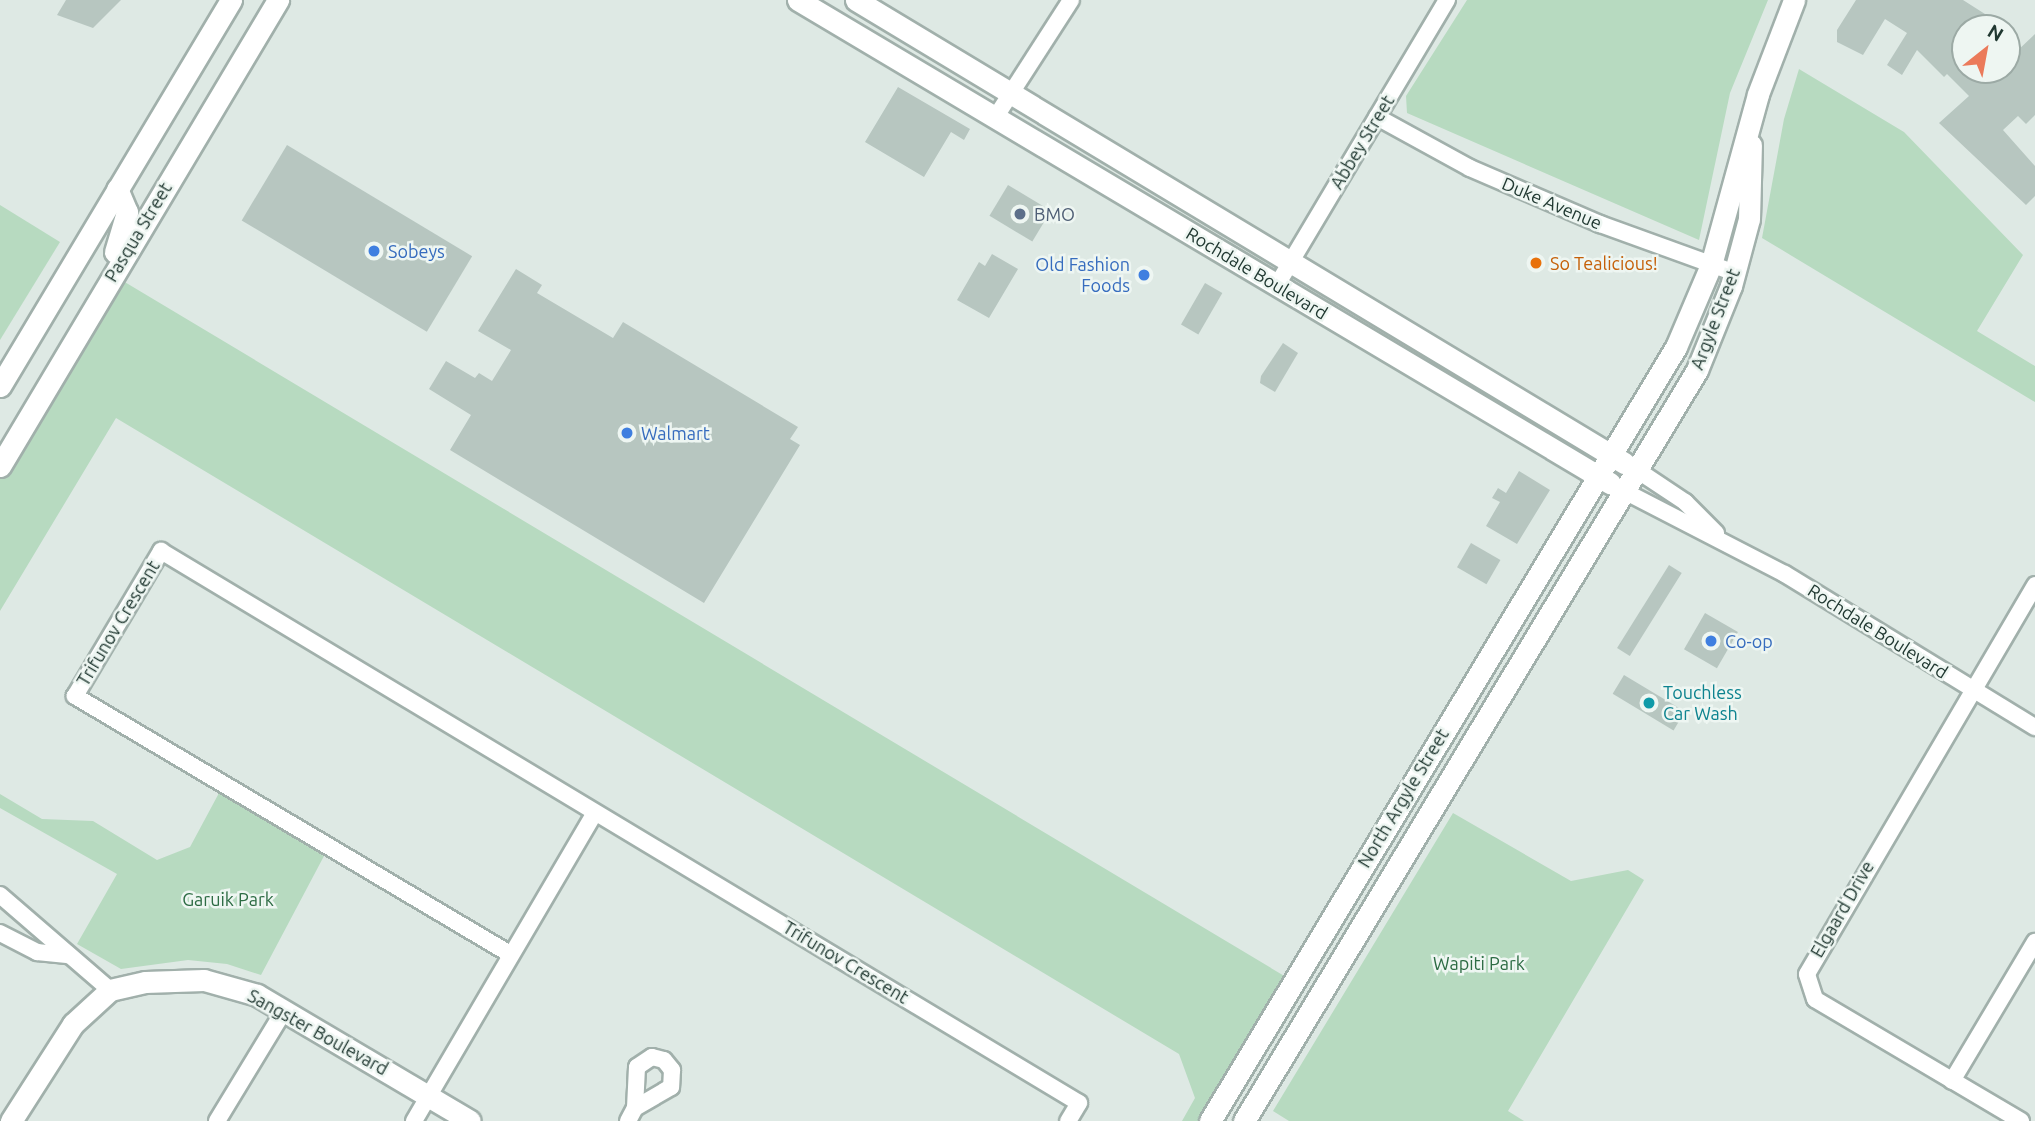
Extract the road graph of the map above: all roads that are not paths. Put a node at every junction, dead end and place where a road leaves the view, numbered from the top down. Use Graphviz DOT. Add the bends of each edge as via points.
graph roads {
  1 [pos="231,0"];
  2 [pos="278,0"];
  3 [pos="798,0"];
  4 [pos="856,0"];
  5 [pos="1071,0"];
  6 [pos="1447,0"];
  7 [pos="1794,0"];
  8 [pos="1808,0"];
  9 [pos="1786,26"];
  10 [pos="1010,94"];
  11 [pos="1377,117"];
  12 [pos="995,118"];
  13 [pos="1751,129"];
  14 [pos="117,189"];
  15 [pos="1291,262"];
  16 [pos="1712,265"];
  17 [pos="1735,273"];
  18 [pos="1278,285"];
  19 [pos="89,316"];
  20 [pos="0,386"];
  21 [pos="1613,457"];
  22 [pos="0,466"];
  23 [pos="1637,470"];
  24 [pos="1600,477"];
  25 [pos="1623,491"];
  26 [pos="1720,538"];
  27 [pos="2035,585"];
  28 [pos="1972,689"];
  29 [pos="2035,727"];
  30 [pos="594,814"];
  31 [pos="0,895"];
  32 [pos="0,933"];
  33 [pos="2035,942"];
  34 [pos="510,954"];
  35 [pos="67,955"];
  36 [pos="110,990"];
  37 [pos="284,1011"];
  38 [pos="1952,1081"];
  39 [pos="426,1094"];
  40 [pos="445,1115"];
  41 [pos="11,1121"];
  42 [pos="217,1121"];
  43 [pos="414,1121"];
  44 [pos="470,1121"];
  45 [pos="1068,1121"];
  46 [pos="1210,1121"];
  47 [pos="1244,1121"];
  48 [pos="2021,1121"];
  1 -- 14 [label="street"];
  2 -- 19 [label="street, Pasqua Street"];
  3 -- 12 [label="street, Rochdale Boulevard"];
  4 -- 10 [label="street, Rochdale Boulevard"];
  5 -- 10 [label="street"];
  6 -- 11 [label="street, Abbey Street"];
  7 -- 9 [label="street, Argyle Street"];
  8 -- 9 [label="street, Argyle Street"];
  9 -- 13 [label="street, Argyle Street" via="1758,94"];
  10 -- 12 [label="street"];
  10 -- 15 [label="street, Rochdale Boulevard"];
  11 -- 15 [label="street, Abbey Street"];
  11 -- 16 [label="street, Duke Avenue" via="1470,168"];
  12 -- 18 [label="street, Rochdale Boulevard"];
  13 -- 16 [label="street, Argyle Street"];
  13 -- 17 [label="street, Argyle Street" via="1748,219"];
  14 -- 19 [label="street" via="127,212 125,230"];
  14 -- 20 [label="street"];
  15 -- 18 [label="street, Abbey Street"];
  15 -- 21 [label="street, Rochdale Boulevard"];
  16 -- 17 [label="street, Duke Avenue"];
  16 -- 21 [label="street, Argyle Street" via="1676,347"];
  17 -- 23 [label="street, Argyle Street" via="1697,370"];
  18 -- 24 [label="street, Rochdale Boulevard"];
  19 -- 22 [label="street, Pasqua Street"];
  21 -- 23 [label="street, Rochdale Boulevard"];
  21 -- 24 [label="street, Argyle Street"];
  23 -- 25 [label="street, Argyle Street"];
  23 -- 26 [label="street, Rochdale Boulevard" via="1685,502"];
  24 -- 25 [label="street, Rochdale Boulevard"];
  24 -- 46 [label="street, North Argyle Street"];
  25 -- 26 [label="street, Rochdale Boulevard" via="1676,522"];
  25 -- 47 [label="street, North Argyle Street"];
  26 -- 28 [label="street, Rochdale Boulevard"];
  27 -- 28 [label="street, Elgaard Drive"];
  28 -- 29 [label="street, Rochdale Boulevard"];
  28 -- 38 [label="street, Elgaard Drive" via="1807,975 1815,999"];
  30 -- 34 [label="street"];
  30 -- 34 [label="street, Trifunov Crescent" via="161,551 75,696"];
  30 -- 45 [label="street, Trifunov Crescent" via="1079,1103"];
  31 -- 35 [label="street" via="44,928"];
  32 -- 35 [label="street" via="37,952"];
  33 -- 38 [label="street"];
  34 -- 39 [label="street"];
  35 -- 36 [label="street"];
  36 -- 37 [label="street, Sangster Boulevard" via="145,982 204,980 233,985"];
  36 -- 41 [label="street" via="74,1024"];
  37 -- 39 [label="street, Sangster Boulevard"];
  37 -- 42 [label="street"];
  38 -- 48 [label="street, Elgaard Drive"];
  39 -- 40 [label="street, Sangster Boulevard"];
  39 -- 43 [label="street"];
  40 -- 44 [label="street, Sangster Boulevard"];
}
